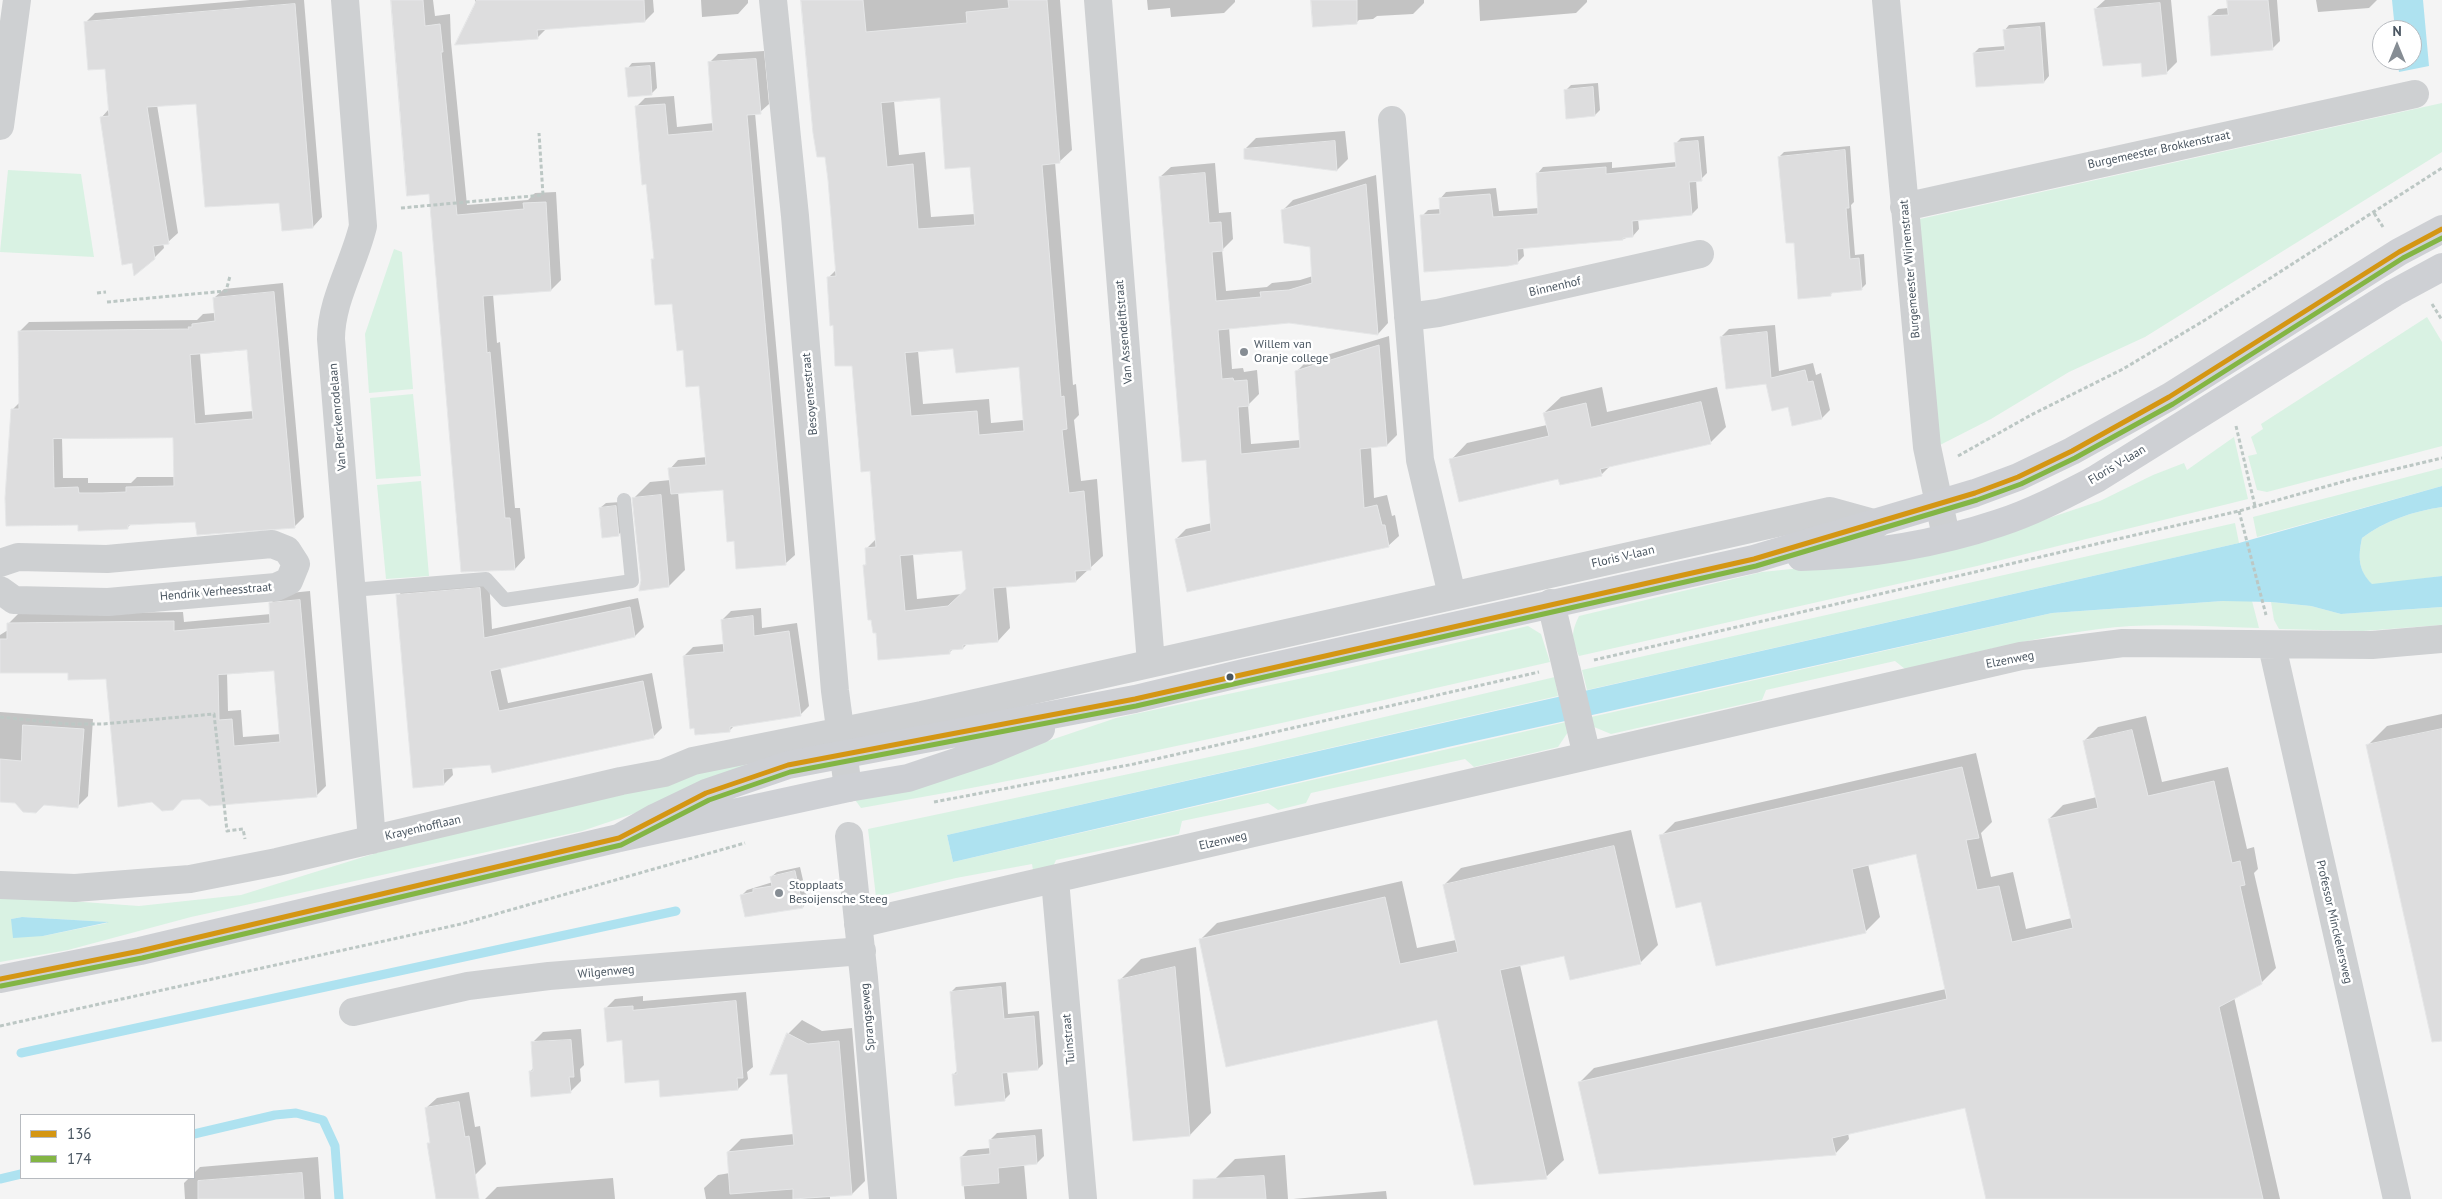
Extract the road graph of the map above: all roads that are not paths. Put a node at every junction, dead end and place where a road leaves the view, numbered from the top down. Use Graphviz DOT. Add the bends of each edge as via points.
graph roads {
  1 [pos="17,0"];
  2 [pos="345,0"];
  3 [pos="773,0"];
  4 [pos="1098,0"];
  5 [pos="1886,0"];
  6 [pos="2415,94"];
  7 [pos="1392,120"];
  8 [pos="0,126"];
  9 [pos="1904,207"];
  10 [pos="2442,229"];
  11 [pos="1700,254"];
  12 [pos="2442,267"];
  13 [pos="1408,317"];
  14 [pos="624,500"];
  15 [pos="1938,505"];
  16 [pos="1877,524"];
  17 [pos="1946,536"];
  18 [pos="1754,559"];
  19 [pos="0,563"];
  20 [pos="0,590"];
  21 [pos="352,590"];
  22 [pos="1452,595"];
  23 [pos="1551,603"];
  24 [pos="2442,639"];
  25 [pos="2272,646"];
  26 [pos="1151,664"];
  27 [pos="1088,708"];
  28 [pos="842,742"];
  29 [pos="1587,756"];
  30 [pos="848,788"];
  31 [pos="848,836"];
  32 [pos="619,838"];
  33 [pos="372,840"];
  34 [pos="1055,880"];
  35 [pos="0,885"];
  36 [pos="858,924"];
  37 [pos="862,951"];
  38 [pos="0,979"];
  39 [pos="353,1012"];
  40 [pos="883,1199"];
  41 [pos="1083,1199"];
  42 [pos="2397,1199"];
  1 -- 8 [label="street"];
  2 -- 21 [label="street, Van Berckenrodelaan" via="362,226 357,249 332,316 331,339"];
  3 -- 28 [label="street, Besoyensestraat"];
  4 -- 26 [label="street, Van Assendelftstraat"];
  5 -- 9 [label="street, Burgemeester Wijnenstraat"];
  6 -- 9 [label="street, Burgemeester Brokkenstraat"];
  7 -- 13 [label="street"];
  9 -- 15 [label="street, Burgemeester Wijnenstraat" via="1930,466"];
  10 -- 15 [label="street, Floris V-laan" via="2399,252 2169,397 2072,451 2018,477"];
  11 -- 13 [label="street, Binnenhof"];
  12 -- 17 [label="street, Floris V-laan" via="2394,293 2096,479 1999,523"];
  13 -- 22 [label="street" via="1420,460"];
  14 -- 21 [label="lane" via="632,580 505,600 486,579"];
  15 -- 16 [label="street, Floris V-laan"];
  15 -- 17 [label="street, Burgemeester Wijnenstraat"];
  16 -- 18 [label="street, Floris V-laan"];
  16 -- 22 [label="street, Floris V-laan" via="1830,511"];
  17 -- 18 [label="street, Floris V-laan" via="1868,552"];
  18 -- 23 [label="street, Floris V-laan"];
  19 -- 20 [label="street, Hendrik Verheesstraat" via="18,557 107,559 272,544 287,550 296,564 289,581 276,587 108,602 14,600"];
  21 -- 33 [label="street, Van Berckenrodelaan"];
  22 -- 26 [label="street, Floris V-laan"];
  23 -- 27 [label="street, Floris V-laan"];
  23 -- 29 [label="street"];
  24 -- 25 [label="street, Elzenweg" via="2372,645"];
  25 -- 29 [label="street, Elzenweg" via="2123,643 2021,656"];
  25 -- 42 [label="street, Professor Minckelersweg"];
  26 -- 28 [label="street, Floris V-laan" via="922,715"];
  27 -- 28 [label="street, Floris V-laan"];
  27 -- 30 [label="street, Floris V-laan" via="977,755 908,778"];
  28 -- 30 [label="street, Besoyensestraat"];
  28 -- 32 [label="street" via="788,765 738,781 656,817"];
  28 -- 33 [label="street, Krayenhofflaan" via="693,761 664,773"];
  29 -- 34 [label="street, Elzenweg"];
  30 -- 32 [label="street"];
  31 -- 36 [label="street, Sprangseweg"];
  32 -- 38 [label="street" via="140,951"];
  33 -- 35 [label="street, Krayenhofflaan" via="190,878 75,888"];
  34 -- 36 [label="street, Elzenweg"];
  34 -- 41 [label="street, Tuinstraat"];
  36 -- 37 [label="street, Sprangseweg"];
  37 -- 39 [label="street, Wilgenweg" via="549,976 468,986"];
  37 -- 40 [label="street, Sprangseweg"];
}
